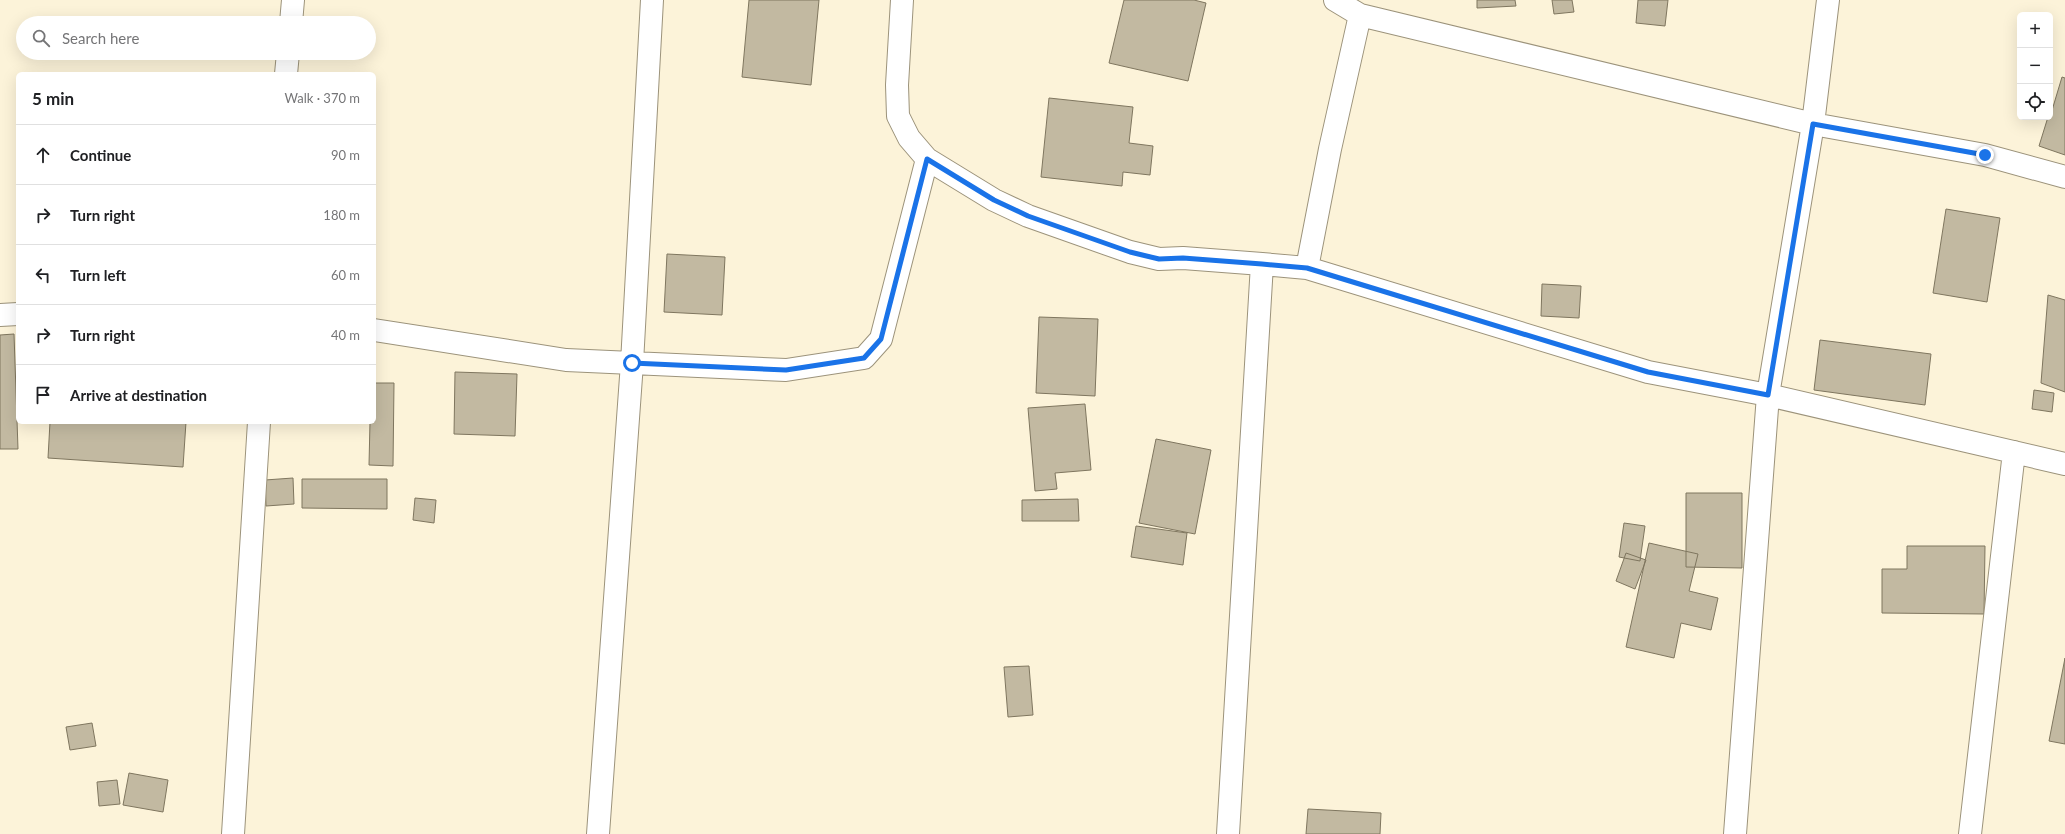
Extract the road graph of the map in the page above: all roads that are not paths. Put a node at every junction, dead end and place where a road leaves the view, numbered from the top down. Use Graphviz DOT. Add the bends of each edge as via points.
graph roads {
  1 [pos="292,0"];
  2 [pos="652,0"];
  3 [pos="902,0"];
  4 [pos="1335,0"];
  5 [pos="1828,0"];
  6 [pos="1360,15"];
  7 [pos="291,16"];
  8 [pos="287,60"];
  9 [pos="286,72"];
  10 [pos="1813,124"];
  11 [pos="927,159"];
  12 [pos="2065,177"];
  13 [pos="1262,264"];
  14 [pos="1307,268"];
  15 [pos="16,314"];
  16 [pos="0,315"];
  17 [pos="376,330"];
  18 [pos="632,363"];
  19 [pos="1768,395"];
  20 [pos="259,424"];
  21 [pos="2014,452"];
  22 [pos="2065,464"];
  23 [pos="233,834"];
  24 [pos="598,834"];
  25 [pos="1228,834"];
  26 [pos="1735,834"];
  27 [pos="1970,834"];
  1 -- 7 [label="street"];
  2 -- 18 [label="street"];
  3 -- 11 [label="street" via="897,85 898,116 909,138"];
  4 -- 6 [label="street"];
  5 -- 10 [label="street"];
  6 -- 10 [label="street"];
  6 -- 14 [label="street"];
  8 -- 9 [label="street"];
  10 -- 12 [label="street" via="1985,155"];
  10 -- 19 [label="street"];
  11 -- 13 [label="street" via="988,197 1028,216 1130,252 1159,259 1183,258"];
  11 -- 18 [label="street" via="881,339 864,358 786,370"];
  13 -- 14 [label="street"];
  13 -- 25 [label="street"];
  14 -- 19 [label="street" via="1648,372"];
  15 -- 16 [label="street"];
  17 -- 18 [label="street" via="566,360"];
  18 -- 24 [label="street"];
  19 -- 21 [label="street"];
  19 -- 26 [label="street"];
  20 -- 23 [label="street"];
  21 -- 22 [label="street"];
  21 -- 27 [label="street"];
}
